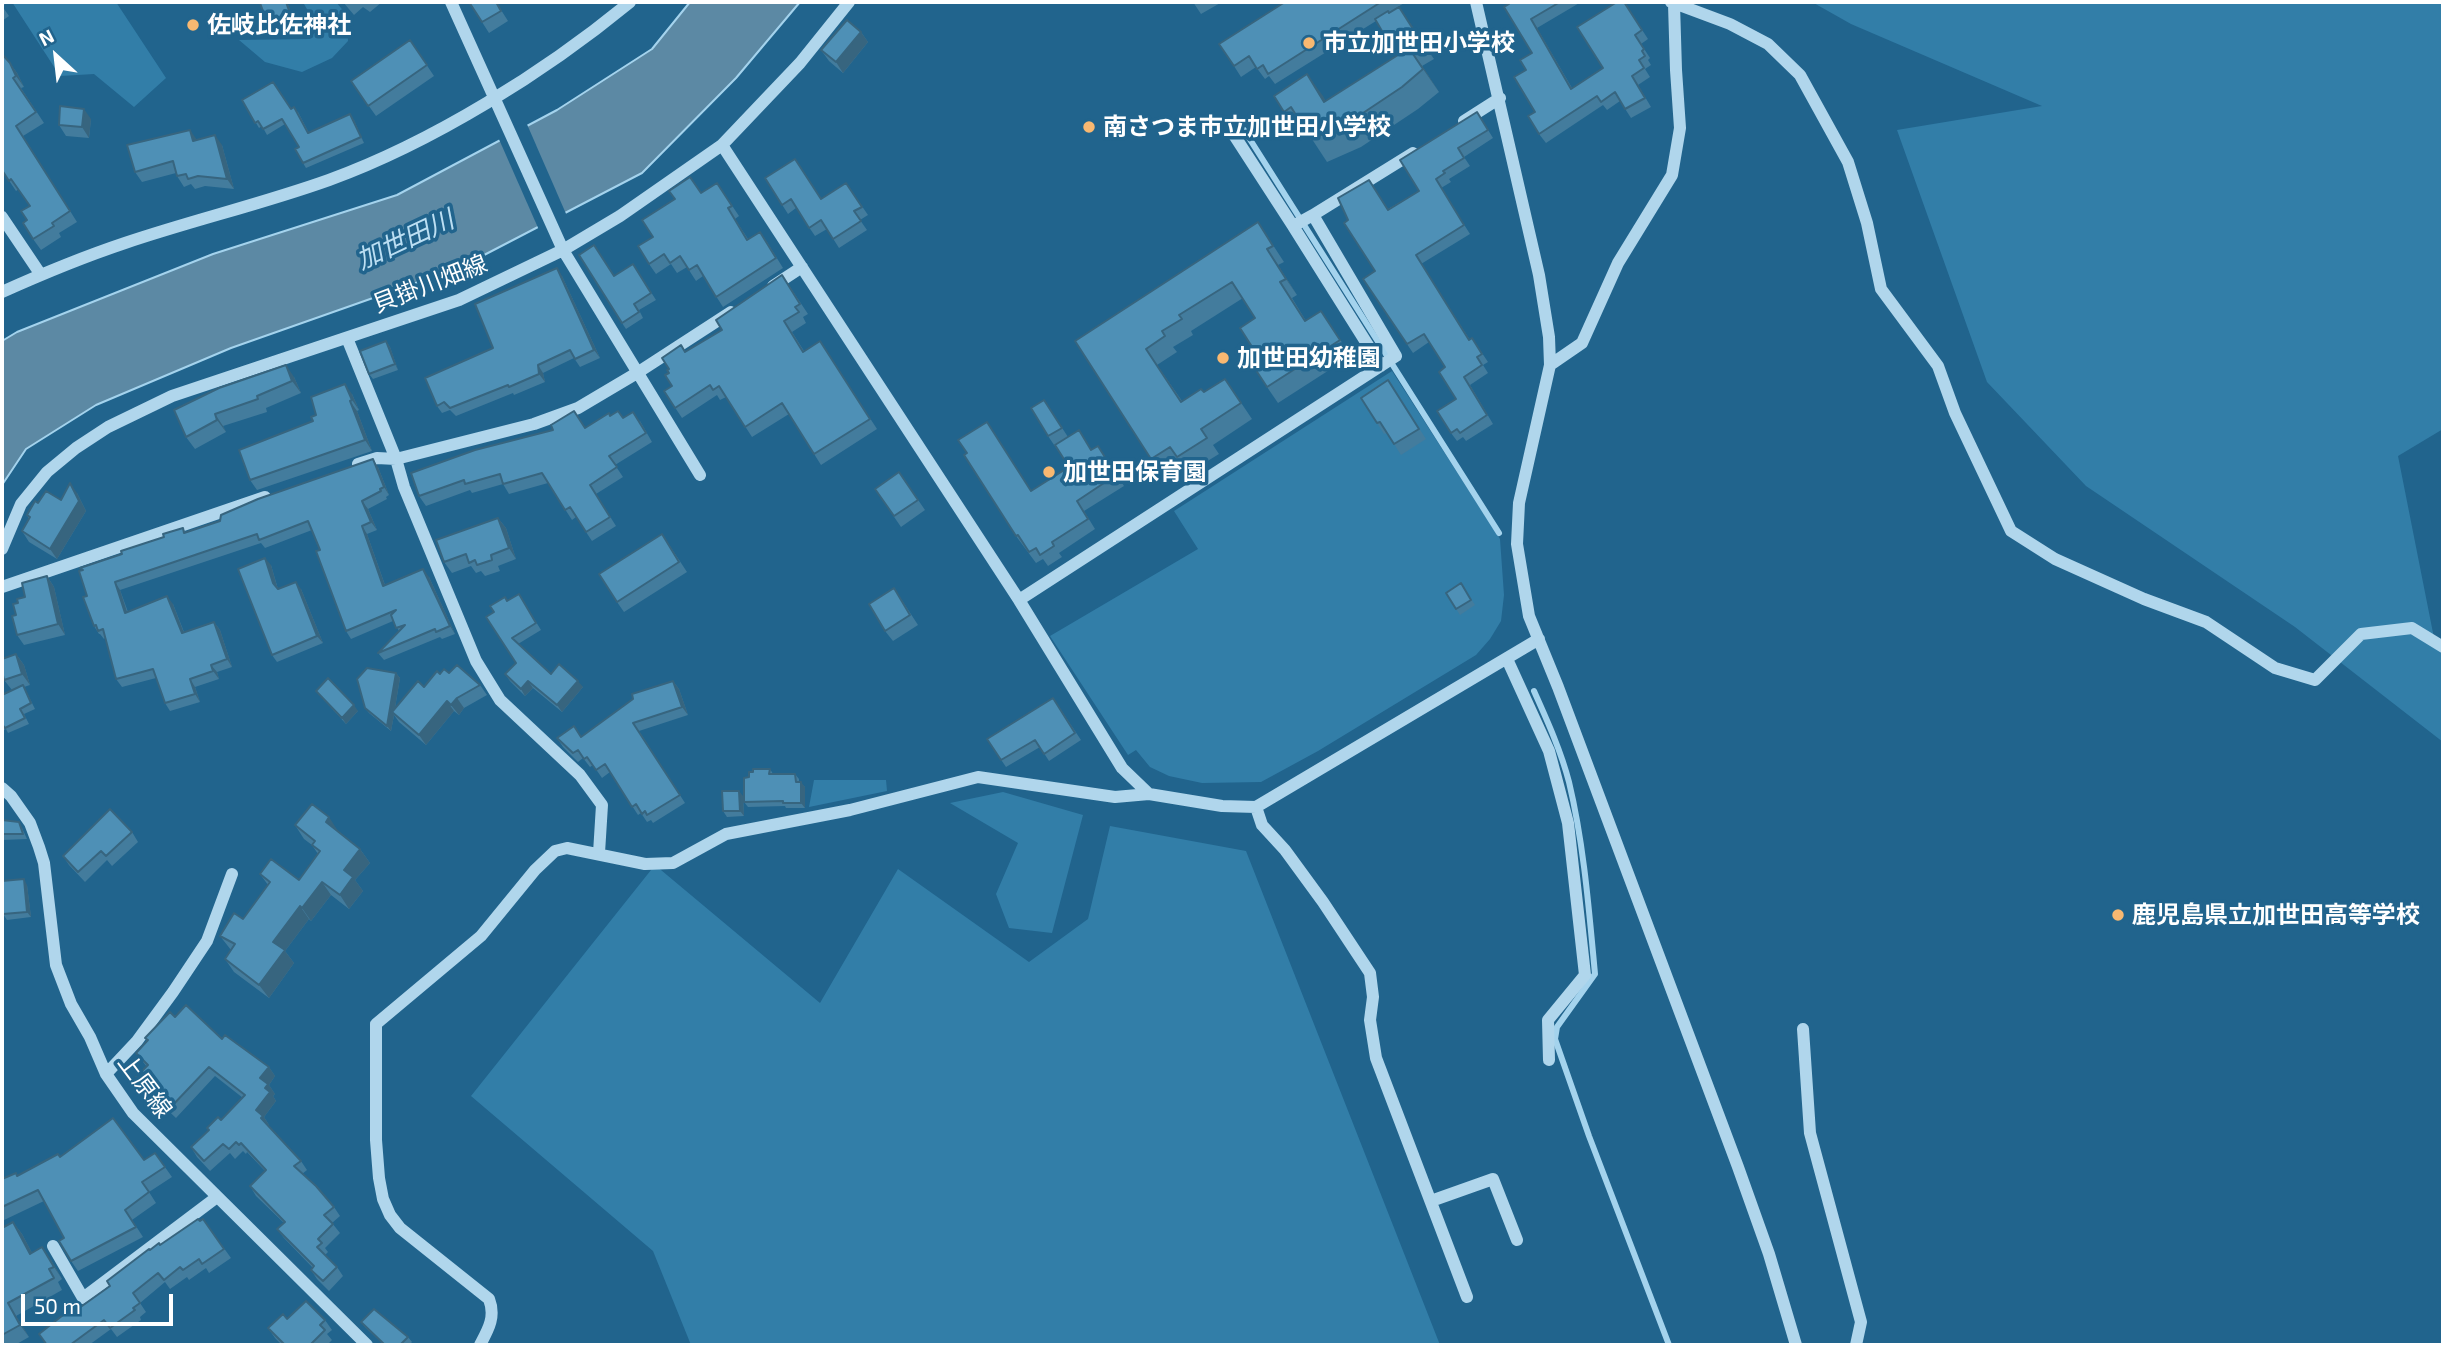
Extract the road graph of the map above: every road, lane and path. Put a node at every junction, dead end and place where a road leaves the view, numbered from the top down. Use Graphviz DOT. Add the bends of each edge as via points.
graph roads {
  1 [pos="452,2"];
  2 [pos="630,2"];
  3 [pos="849,2"];
  4 [pos="1476,2"];
  5 [pos="1673,3"];
  6 [pos="1500,98"];
  7 [pos="498,104"];
  8 [pos="1453,127"];
  9 [pos="1234,135"];
  10 [pos="1430,142"];
  11 [pos="722,145"];
  12 [pos="2,216"];
  13 [pos="1303,221"];
  14 [pos="560,244"];
  15 [pos="802,267"];
  16 [pos="41,275"];
  17 [pos="2,292"];
  18 [pos="347,338"];
  19 [pos="1386,362"];
  20 [pos="1550,365"];
  21 [pos="637,373"];
  22 [pos="396,459"];
  23 [pos="351,467"];
  24 [pos="700,475"];
  25 [pos="272,494"];
  26 [pos="2,549"];
  27 [pos="2,587"];
  28 [pos="1018,600"];
  29 [pos="1539,639"];
  30 [pos="2443,647"];
  31 [pos="1507,659"];
  32 [pos="2,788"];
  33 [pos="1149,794"];
  34 [pos="1256,807"];
  35 [pos="599,853"];
  36 [pos="232,874"];
  37 [pos="1803,1029"];
  38 [pos="1549,1060"];
  39 [pos="106,1074"];
  40 [pos="217,1197"];
  41 [pos="1430,1201"];
  42 [pos="1517,1240"];
  43 [pos="53,1247"];
  44 [pos="1467,1297"];
  45 [pos="367,1345"];
  46 [pos="480,1345"];
  47 [pos="1796,1345"];
  48 [pos="1856,1345"];
  1 -- 7 [label="street"];
  2 -- 7 [label="street"];
  3 -- 11 [label="street, 貝掛川畑線" via="800,64"];
  4 -- 6 [label="street"];
  5 -- 20 [label="street" via="1680,128 1672,175 1618,263 1582,343"];
  5 -- 30 [label="street" via="1768,44 1800,75 1849,162 1881,289 1938,366 2011,531 2055,559 2206,622 2275,668 2315,680 2361,634 2412,628"];
  6 -- 8 [label="street"];
  6 -- 20 [label="street" via="1539,275"];
  7 -- 14 [label="street"];
  7 -- 16 [label="street" via="329,180 123,243"];
  9 -- 13 [label="street"];
  10 -- 13 [label="street"];
  11 -- 14 [label="street, 貝掛川畑線" via="621,216"];
  11 -- 15 [label="street"];
  12 -- 16 [label="street"];
  13 -- 19 [label="street"];
  13 -- 19 [label="street" via="1396,356"];
  14 -- 18 [label="street, 貝掛川畑線" via="459,300"];
  14 -- 21 [label="street"];
  15 -- 21 [label="street"];
  15 -- 28 [label="street"];
  16 -- 17 [label="street"];
  18 -- 22 [label="street"];
  18 -- 26 [label="street, 貝掛川畑線" via="172,396 108,427 47,472 22,504"];
  19 -- 28 [label="street"];
  20 -- 29 [label="street" via="1519,503 1517,544 1528,615"];
  21 -- 22 [label="street" via="578,408 534,424"];
  21 -- 24 [label="street"];
  22 -- 23 [label="street" via="377,458"];
  22 -- 35 [label="street" via="476,661 500,699 580,775 602,805"];
  25 -- 27 [label="street"];
  28 -- 33 [label="street" via="1122,768"];
  29 -- 31 [label="street"];
  29 -- 47 [label="street" via="1742,1179"];
  31 -- 34 [label="street"];
  31 -- 38 [label="street" via="1549,751 1568,823 1585,975 1548,1020"];
  32 -- 39 [label="street, 上原線" via="30,823 44,863 55,965"];
  33 -- 34 [label="street"];
  33 -- 35 [label="street" via="1115,797 978,777 850,810 726,834 673,863 645,864"];
  34 -- 41 [label="street" via="1262,825 1323,902 1370,973 1376,1058"];
  35 -- 46 [label="street" via="567,848 555,851 481,936 376,1024 376,1140 383,1199 400,1228 489,1299 492,1318"];
  36 -- 39 [label="street" via="207,941 144,1031"];
  37 -- 48 [label="street" via="1810,1133 1861,1322"];
  39 -- 40 [label="street, 上原線" via="134,1113"];
  40 -- 43 [label="street" via="83,1298"];
  40 -- 45 [label="street, 上原線"];
  41 -- 42 [label="street" via="1493,1179"];
  41 -- 44 [label="street"];
}
